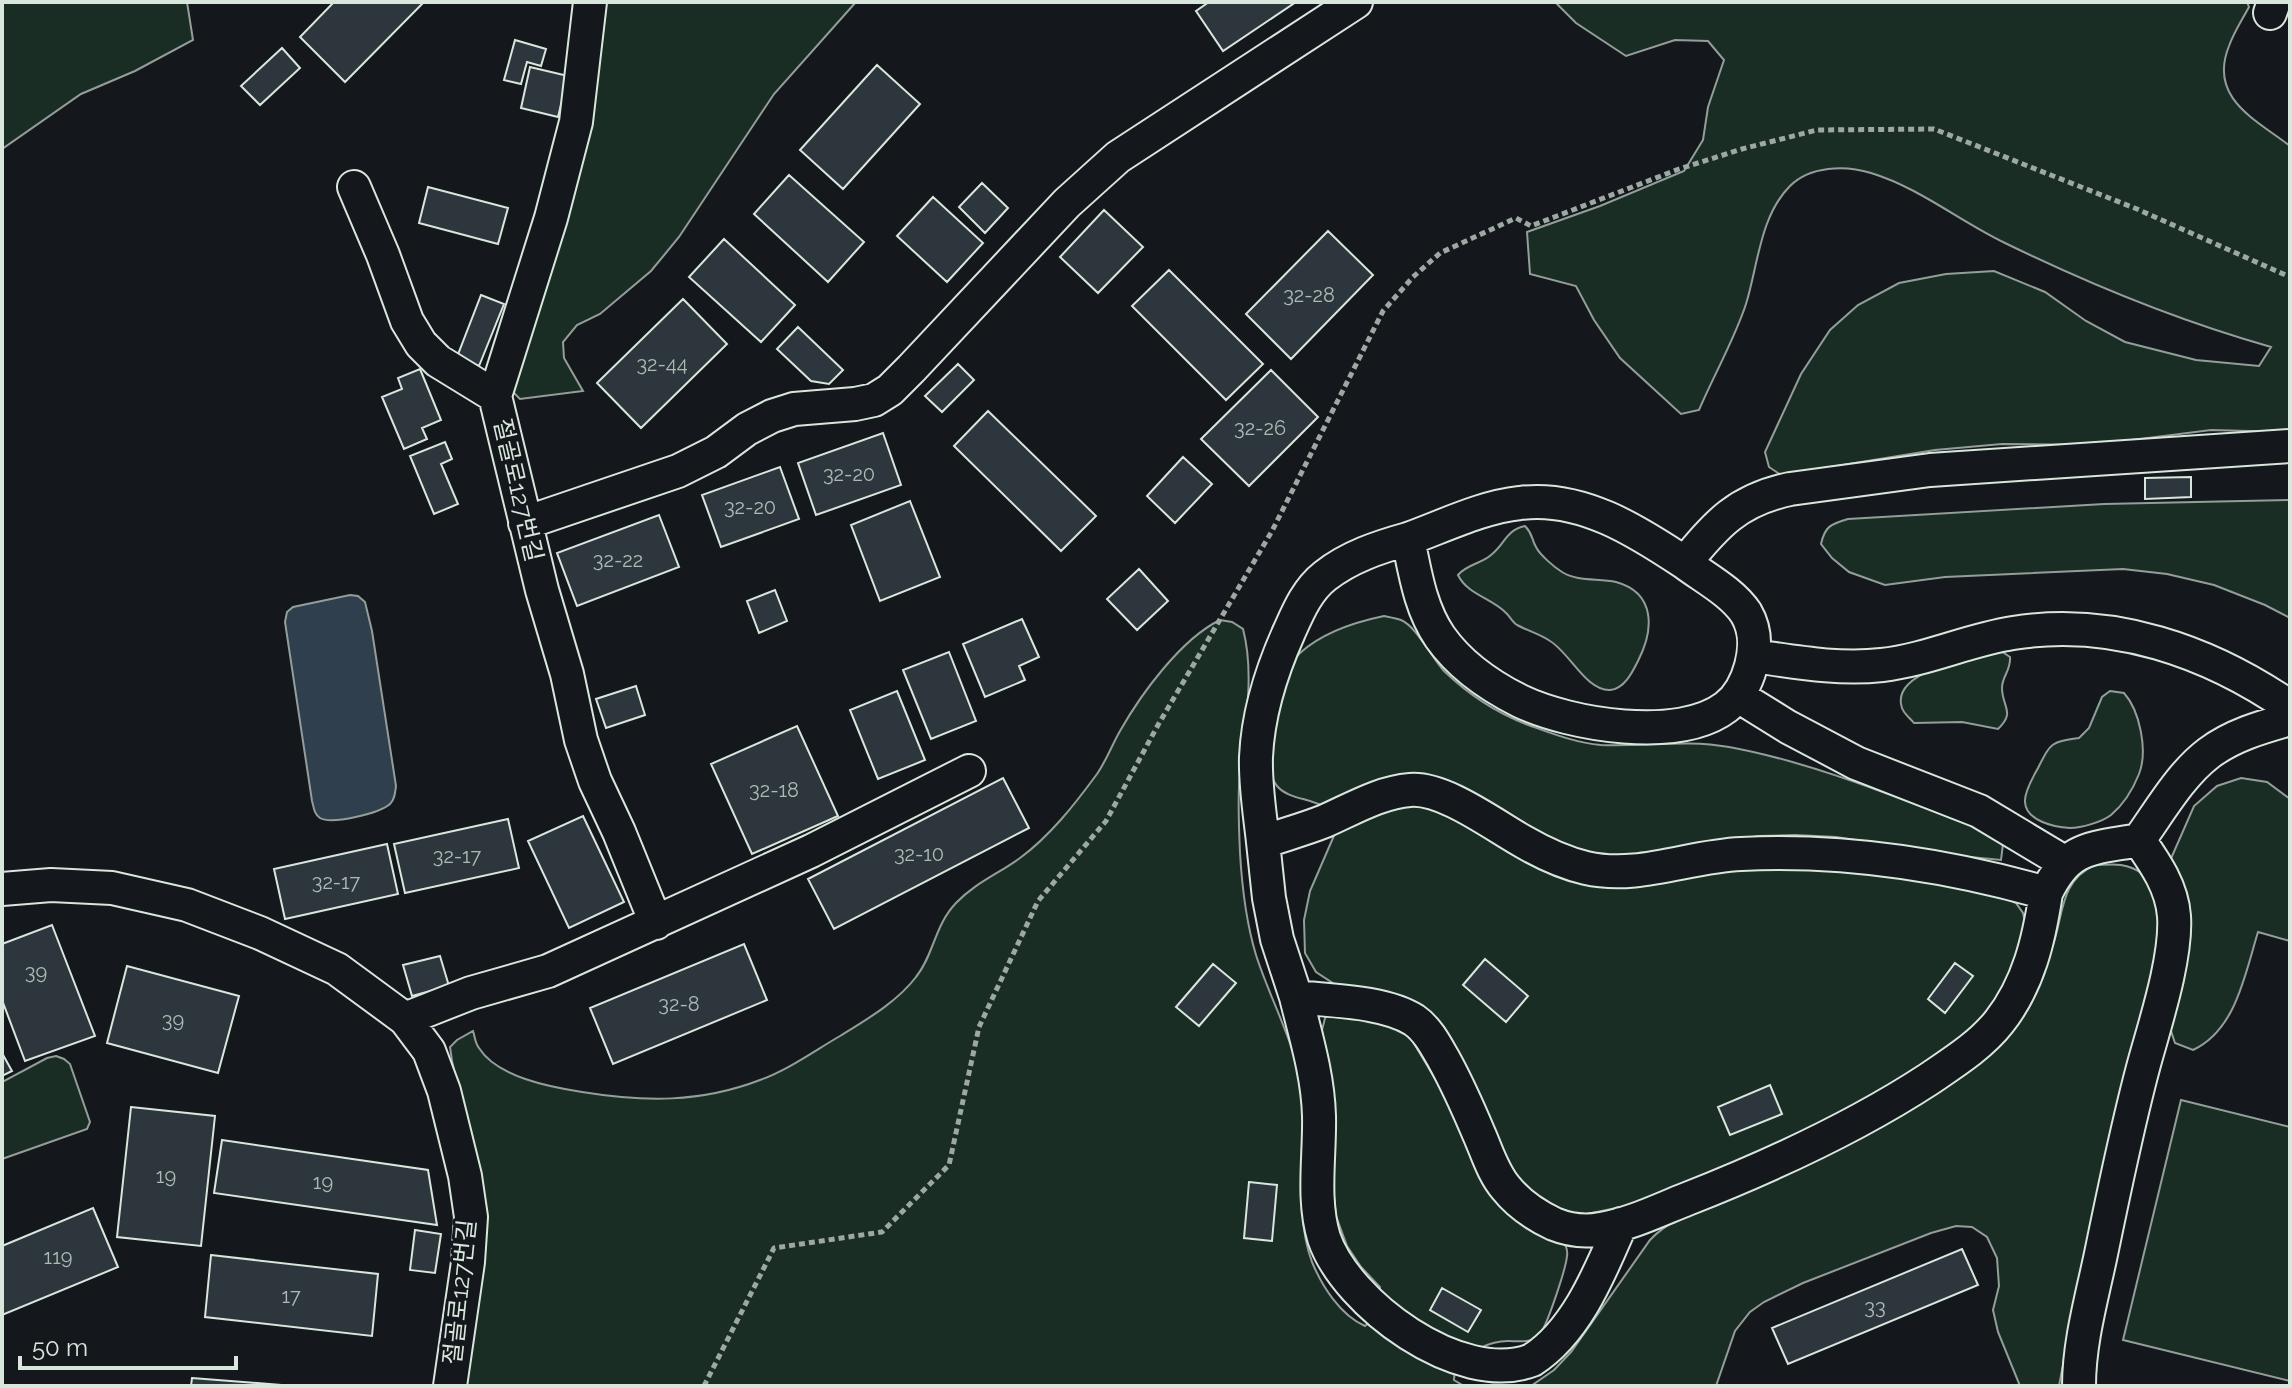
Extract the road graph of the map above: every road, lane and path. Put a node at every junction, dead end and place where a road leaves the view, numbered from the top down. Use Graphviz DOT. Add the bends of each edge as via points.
graph roads {
  1 [pos="590,2"];
  2 [pos="1356,2"];
  3 [pos="354,187"];
  4 [pos="495,396"];
  5 [pos="2290,446"];
  6 [pos="525,523"];
  7 [pos="1408,539"];
  8 [pos="1685,563"];
  9 [pos="1754,656"];
  10 [pos="1738,696"];
  11 [pos="2290,707"];
  12 [pos="2290,719"];
  13 [pos="969,771"];
  14 [pos="2139,840"];
  15 [pos="1263,842"];
  16 [pos="2064,862"];
  17 [pos="2,889"];
  18 [pos="2046,893"];
  19 [pos="656,923"];
  20 [pos="1296,997"];
  21 [pos="405,1019"];
  22 [pos="1621,1224"];
  23 [pos="450,1386"];
  24 [pos="2079,1386"];
  1 -- 4 [label="lane, 절골로127번길" via="576,122"];
  2 -- 6 [label="lane" via="1118,157 1067,203 890,390 874,400 772,416 678,471"];
  3 -- 4 [label="lane" via="421,344 438,361"];
  4 -- 6 [label="lane, 절골로127번길"];
  5 -- 8 [label="lane" via="1930,470 1790,489 1749,501 1726,516"];
  6 -- 19 [label="lane, 절골로127번길" via="590,767"];
  7 -- 8 [label="lane" via="1488,510 1546,501 1577,507 1641,533"];
  7 -- 10 [label="lane" via="1428,618 1441,638 1466,666 1521,701 1582,722 1644,726 1704,719"];
  7 -- 15 [label="lane" via="1362,554 1323,577 1293,622 1258,731"];
  8 -- 9 [label="lane" via="1745,612 1755,632"];
  9 -- 10 [label="lane"];
  9 -- 11 [label="lane" via="1869,666 2014,633 2102,631 2154,642 2225,668"];
  10 -- 16 [label="lane" via="1856,763 1979,811"];
  12 -- 14 [label="lane" via="2211,751"];
  13 -- 19 [label="lane"];
  14 -- 16 [label="lane" via="2090,849"];
  14 -- 24 [label="lane" via="2169,891 2173,940 2101,1253"];
  15 -- 18 [label="lane" via="1413,789 1465,807 1526,843 1586,868 1645,870 1736,854 1823,853 1999,880"];
  15 -- 20 [label="lane" via="1277,939"];
  16 -- 18 [label="lane"];
  17 -- 21 [label="lane, 절골로127번길" via="112,888 187,905 337,969"];
  18 -- 22 [label="lane" via="2032,961 1999,1022 1975,1046 1851,1126 1730,1182"];
  19 -- 21 [label="lane" via="548,971"];
  20 -- 22 [label="lane" via="1396,1011 1415,1021 1454,1077 1490,1162 1514,1196 1553,1223 1575,1230"];
  20 -- 22 [label="lane" via="1317,1086 1319,1212 1325,1239 1343,1276 1391,1328 1445,1362 1473,1371 1516,1369 1552,1344 1570,1321"];
  21 -- 23 [label="lane, 절골로127번길" via="429,1051 444,1091 471,1217"];
}
